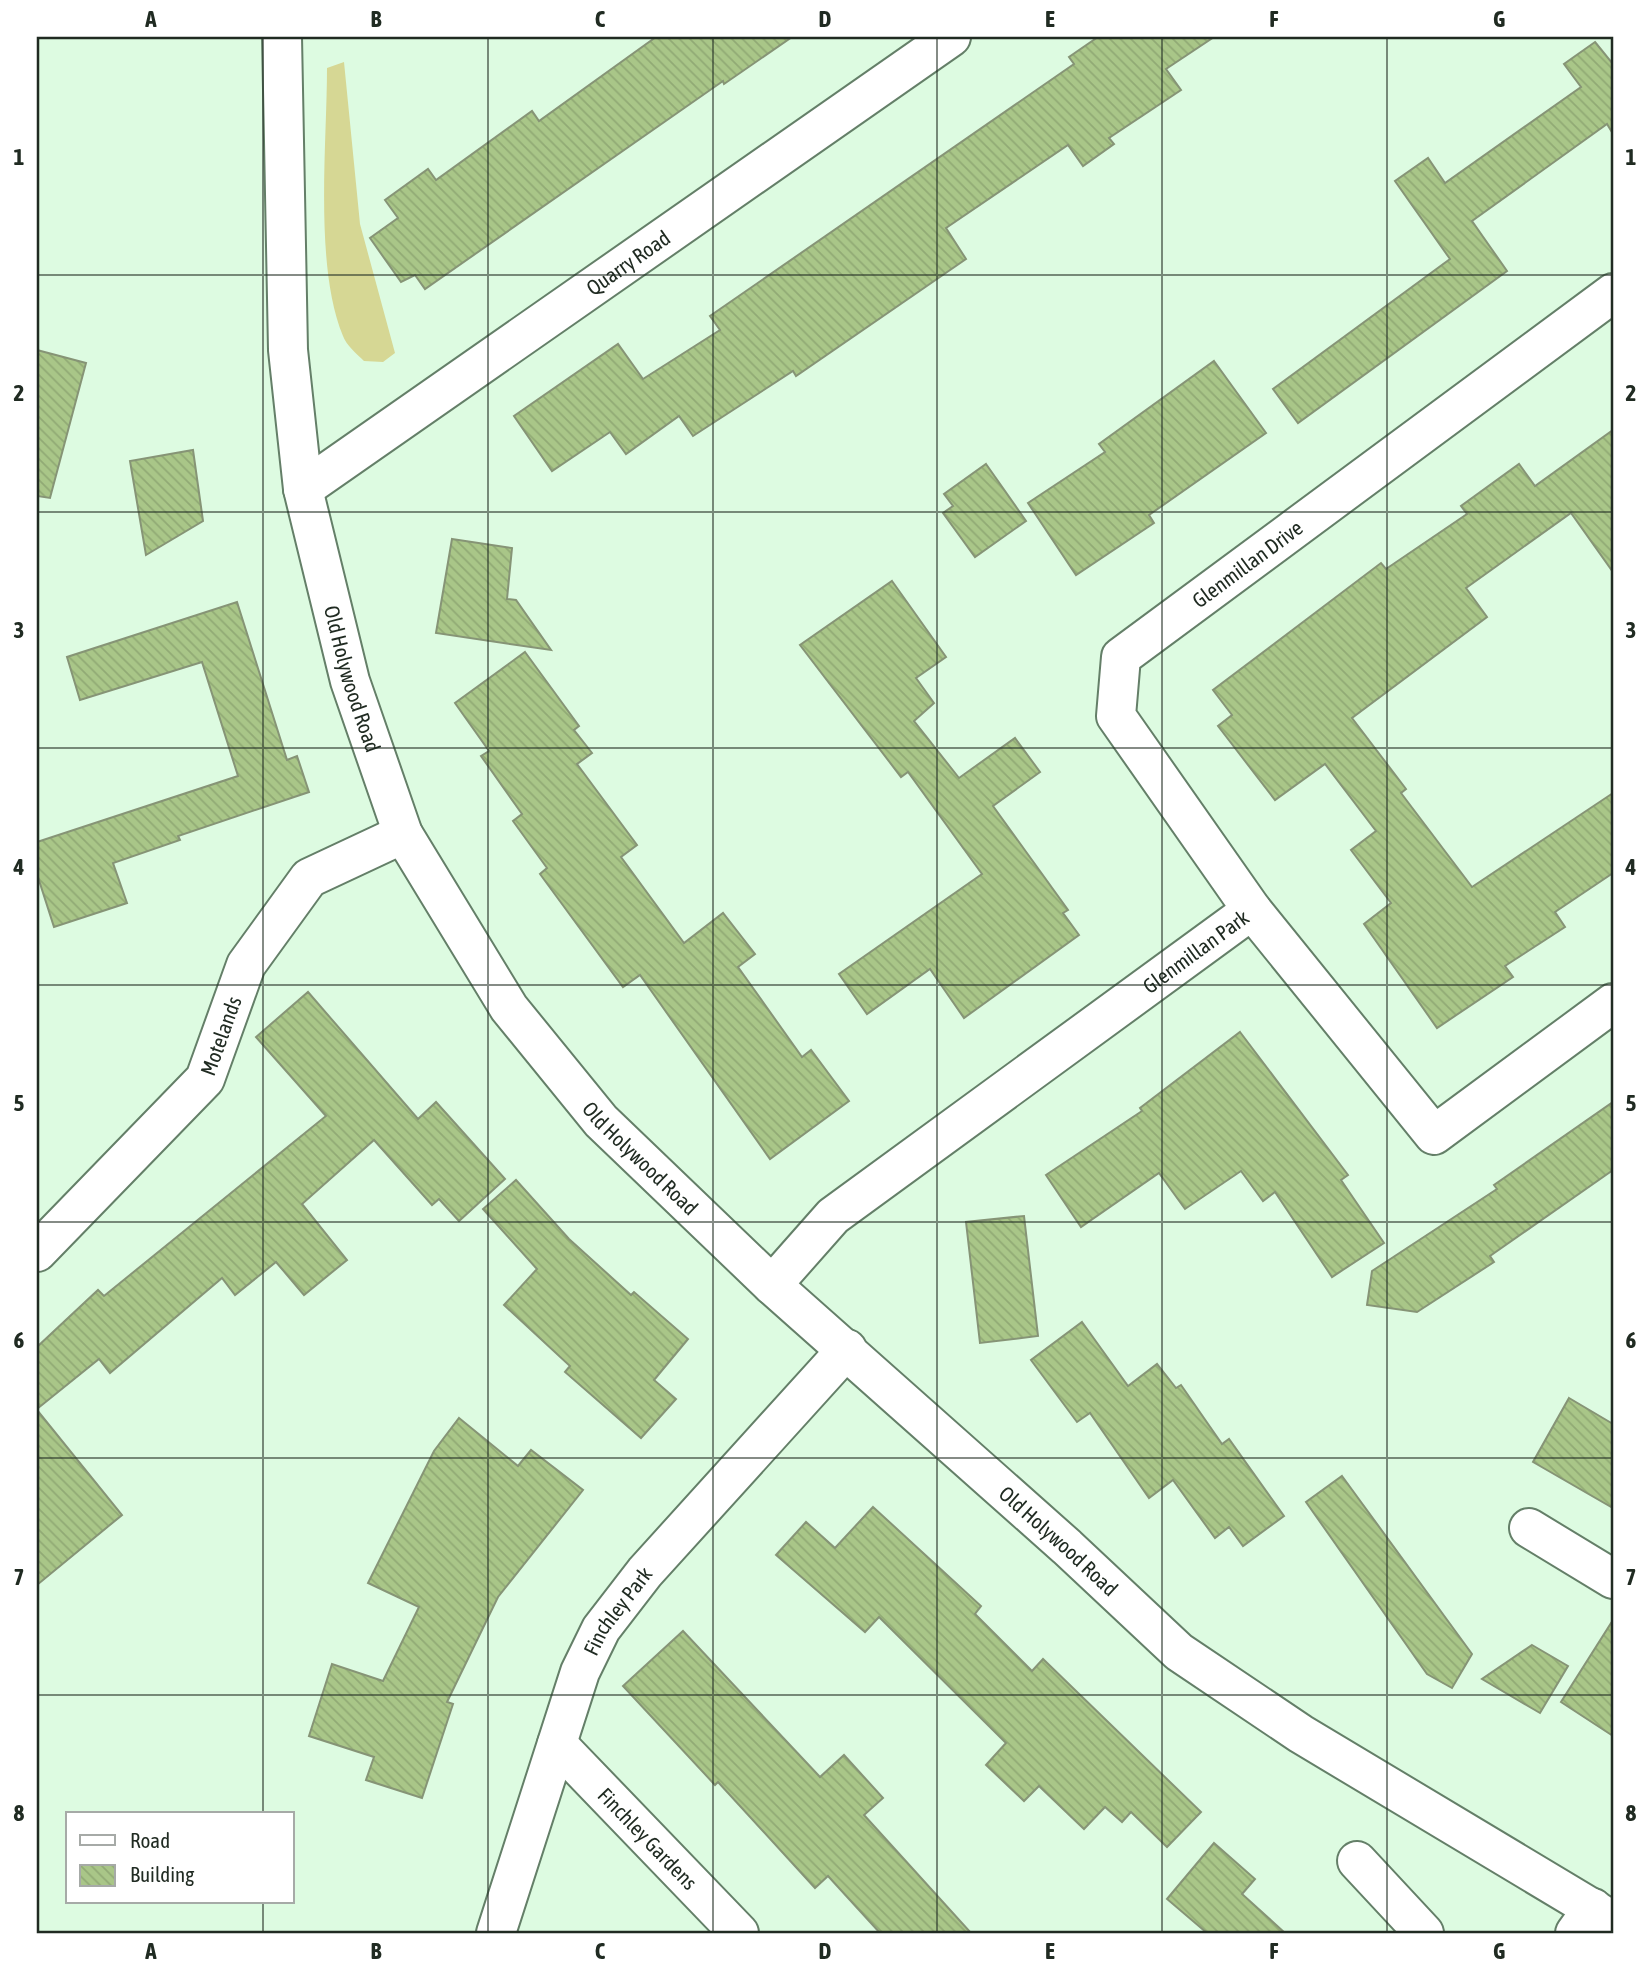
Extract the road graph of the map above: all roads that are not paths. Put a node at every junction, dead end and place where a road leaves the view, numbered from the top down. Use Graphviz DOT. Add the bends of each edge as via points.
graph roads {
  1 [pos="282,37"];
  2 [pos="951,37"];
  3 [pos="1613,293"];
  4 [pos="303,489"];
  5 [pos="403,834"];
  6 [pos="1252,911"];
  7 [pos="1613,1003"];
  8 [pos="37,1252"];
  9 [pos="772,1285"];
  10 [pos="847,1349"];
  11 [pos="1529,1528"];
  12 [pos="1613,1579"];
  13 [pos="557,1744"];
  14 [pos="1357,1861"];
  15 [pos="1594,1921"];
  16 [pos="496,1933"];
  17 [pos="739,1933"];
  18 [pos="1424,1933"];
  1 -- 4 [label="street, Old Holywood Road" via="288,350"];
  2 -- 4 [label="street, Quarry Road"];
  3 -- 6 [label="street, Glenmillan Drive" via="1121,657 1116,716"];
  4 -- 5 [label="street, Old Holywood Road" via="350,681"];
  5 -- 8 [label="street, Motelands" via="309,878 246,965 205,1079"];
  5 -- 9 [label="street, Old Holywood Road" via="509,1008 567,1080 601,1121"];
  6 -- 7 [label="street, Glenmillan Park" via="1434,1135"];
  6 -- 9 [label="street, Glenmillan Park" via="833,1216"];
  9 -- 10 [label="street, Old Holywood Road"];
  10 -- 13 [label="street, Finchley Park" via="645,1572 601,1629 580,1672"];
  10 -- 15 [label="street, Old Holywood Road" via="1179,1652"];
  11 -- 12 [label="street"];
  13 -- 16 [label="street, Finchley Park"];
  13 -- 17 [label="street, Finchley Gardens"];
  14 -- 18 [label="street"];
}
